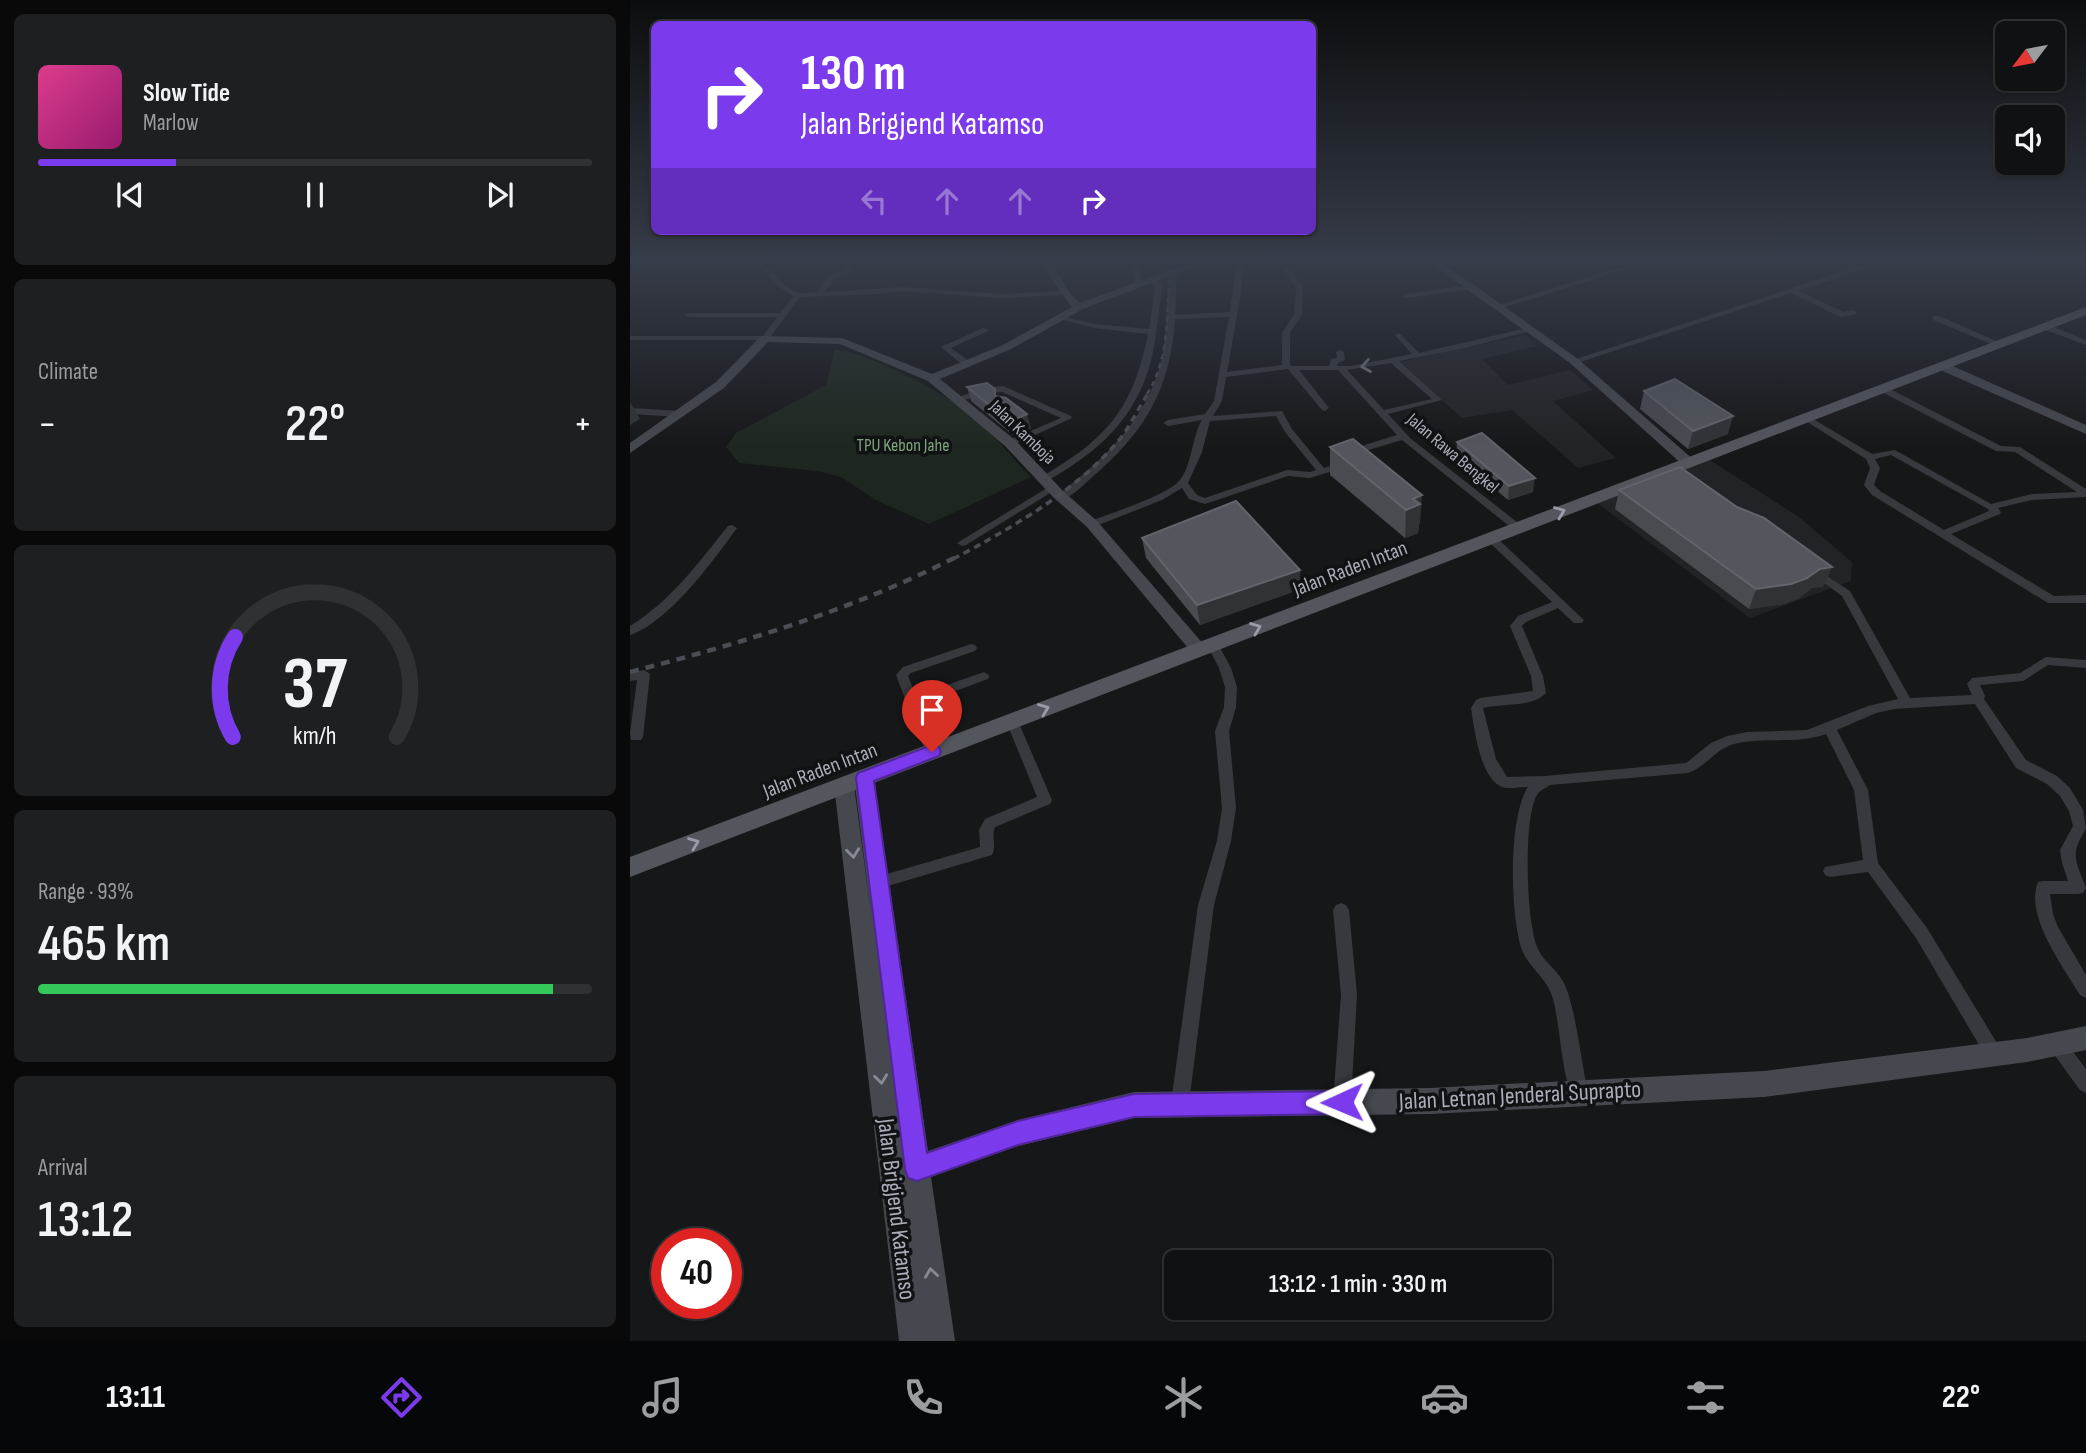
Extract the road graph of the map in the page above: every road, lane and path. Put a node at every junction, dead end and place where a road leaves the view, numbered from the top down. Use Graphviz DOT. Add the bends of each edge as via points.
graph roads {
  1 [pos="777,324"];
  2 [pos="1051,324"];
  3 [pos="1084,324"];
  4 [pos="1154,324"];
  5 [pos="1168,324"];
  6 [pos="1232,324"];
  7 [pos="1292,324"];
  8 [pos="1520,324"];
  9 [pos="1691,324"];
  10 [pos="1950,324"];
  11 [pos="2055,324"];
  12 [pos="2046,327"];
  13 [pos="1528,329"];
  14 [pos="985,330"];
  15 [pos="1153,332"];
  16 [pos="1399,335"];
  17 [pos="630,338"];
  18 [pos="765,338"];
  19 [pos="2086,343"];
  20 [pos="1999,344"];
  21 [pos="1340,352"];
  22 [pos="1418,356"];
  23 [pos="1394,360"];
  24 [pos="1574,361"];
  25 [pos="967,364"];
  26 [pos="1942,366"];
  27 [pos="1290,368"];
  28 [pos="1337,369"];
  29 [pos="1222,374"];
  30 [pos="932,378"];
  31 [pos="1883,389"];
  32 [pos="1025,398"];
  33 [pos="958,399"];
  34 [pos="1014,402"];
  35 [pos="1325,408"];
  36 [pos="630,411"];
  37 [pos="1382,413"];
  38 [pos="682,414"];
  39 [pos="1208,418"];
  40 [pos="1805,418"];
  41 [pos="1168,423"];
  42 [pos="2086,430"];
  43 [pos="1405,436"];
  44 [pos="1010,443"];
  45 [pos="630,449"];
  46 [pos="1870,457"];
  47 [pos="1689,463"];
  48 [pos="1323,472"];
  49 [pos="1183,483"];
  50 [pos="1053,488"];
  51 [pos="2086,493"];
  52 [pos="1990,507"];
  53 [pos="1092,524"];
  54 [pos="732,528"];
  55 [pos="1518,528"];
  56 [pos="1943,534"];
  57 [pos="1491,538"];
  58 [pos="962,543"];
  59 [pos="1804,564"];
  60 [pos="2086,599"];
  61 [pos="1559,603"];
  62 [pos="1578,620"];
  63 [pos="630,631"];
  64 [pos="971,648"];
  65 [pos="1206,648"];
  66 [pos="2086,664"];
  67 [pos="984,676"];
  68 [pos="630,677"];
  69 [pos="1978,699"];
  70 [pos="913,702"];
  71 [pos="1906,702"];
  72 [pos="1012,721"];
  73 [pos="1830,729"];
  74 [pos="636,737"];
  75 [pos="932,752"];
  76 [pos="1545,781"];
  77 [pos="854,782"];
  78 [pos="1871,865"];
  79 [pos="630,867"];
  80 [pos="1830,872"];
  81 [pos="878,883"];
  82 [pos="1342,911"];
  83 [pos="2086,990"];
  84 [pos="2086,1038"];
  85 [pos="2056,1043"];
  86 [pos="1994,1054"];
  87 [pos="2086,1084"];
  88 [pos="1578,1093"];
  89 [pos="1342,1102"];
  90 [pos="1180,1103"];
  91 [pos="905,1173"];
  92 [pos="914,1341"];
  93 [pos="940,1341"];
  1 -- 18 [label="street"];
  2 -- 25 [label="street"];
  3 -- 15 [label="street"];
  4 -- 15 [label="street"];
  5 -- 50 [label="street" via="1164,369 1145,414 1120,446"];
  6 -- 29 [label="street"];
  7 -- 27 [label="street" via="1286,332"];
  8 -- 13 [label="street"];
  9 -- 24 [label="street"];
  10 -- 20 [label="street"];
  11 -- 12 [label="main road, Jalan Raden Intan"];
  12 -- 19 [label="street"];
  12 -- 20 [label="main road, Jalan Raden Intan"];
  13 -- 22 [label="street"];
  13 -- 24 [label="street"];
  14 -- 25 [label="street" via="945,347"];
  15 -- 50 [label="street" via="1138,388 1123,414"];
  16 -- 22 [label="street"];
  17 -- 18 [label="street"];
  18 -- 30 [label="street, Jalan Kamboja" via="838,340"];
  18 -- 38 [label="street" via="720,385"];
  20 -- 26 [label="main road, Jalan Raden Intan"];
  21 -- 28 [label="street" via="1341,360 1334,361"];
  22 -- 23 [label="street"];
  23 -- 28 [label="street, one-way"];
  23 -- 37 [label="street" via="1438,400"];
  24 -- 47 [label="street"];
  25 -- 30 [label="street"];
  26 -- 31 [label="main road, Jalan Raden Intan"];
  26 -- 42 [label="street"];
  27 -- 28 [label="street"];
  27 -- 29 [label="street"];
  27 -- 35 [label="street"];
  28 -- 37 [label="street, Jalan Rawa Bengkel"];
  29 -- 39 [label="street" via="1218,401"];
  30 -- 33 [label="street, Jalan Kamboja"];
  31 -- 40 [label="main road, Jalan Raden Intan"];
  31 -- 51 [label="street" via="1999,449 2017,449"];
  32 -- 33 [label="street" via="1003,389"];
  32 -- 34 [label="street"];
  32 -- 44 [label="street" via="1068,420"];
  33 -- 44 [label="street, Jalan Kamboja"];
  36 -- 38 [label="street"];
  37 -- 43 [label="street, Jalan Rawa Bengkel"];
  38 -- 45 [label="street"];
  39 -- 41 [label="street"];
  39 -- 48 [label="street" via="1279,413"];
  39 -- 49 [label="street"];
  40 -- 46 [label="street"];
  40 -- 47 [label="main road, Jalan Raden Intan"];
  43 -- 48 [label="street" via="1358,450 1366,457"];
  43 -- 55 [label="street, Jalan Rawa Bengkel"];
  44 -- 50 [label="street, Jalan Kamboja"];
  46 -- 52 [label="street" via="1892,452"];
  46 -- 56 [label="street" via="1875,468 1871,489"];
  55 -- 47 [label="main road, Jalan Raden Intan, one-way" via="1673,477"];
  48 -- 49 [label="street" via="1287,474 1205,501 1193,497"];
  49 -- 53 [label="street"];
  50 -- 53 [label="street, Jalan Kamboja"];
  50 -- 58 [label="street"];
  51 -- 52 [label="street" via="2032,497"];
  52 -- 56 [label="street" via="1996,512"];
  53 -- 65 [label="street, Jalan Kamboja"];
  54 -- 63 [label="street" via="665,606"];
  55 -- 57 [label="main road, Jalan Raden Intan"];
  56 -- 60 [label="street" via="2052,600"];
  57 -- 61 [label="street"];
  65 -- 57 [label="main road, Jalan Raden Intan, one-way"];
  59 -- 71 [label="street" via="1846,594"];
  61 -- 62 [label="street"];
  61 -- 76 [label="street" via="1516,626 1540,693 1480,703 1477,708 1498,779"];
  64 -- 70 [label="street" via="907,670 902,676"];
  72 -- 65 [label="main road, Jalan Raden Intan, one-way"];
  65 -- 90 [label="street" via="1228,670 1232,694 1222,731 1230,801 1225,841 1206,905"];
  66 -- 69 [label="street" via="2046,661 2024,677 1976,681"];
  67 -- 70 [label="street"];
  68 -- 74 [label="street" via="644,674"];
  69 -- 71 [label="street"];
  69 -- 83 [label="street" via="2021,764 2052,780 2076,810 2080,827 2066,854 2078,888 2043,887 2042,892 2054,934"];
  70 -- 75 [label="street"];
  71 -- 73 [label="street" via="1879,707"];
  72 -- 75 [label="main road, Jalan Raden Intan"];
  72 -- 81 [label="street" via="1045,800 990,823 987,851"];
  73 -- 76 [label="street" via="1728,740 1688,768"];
  73 -- 78 [label="street" via="1861,790"];
  75 -- 77 [label="main road, Jalan Raden Intan"];
  76 -- 88 [label="street" via="1530,793 1524,817 1523,908 1530,948 1557,985"];
  79 -- 77 [label="main road, Jalan Raden Intan, one-way"];
  77 -- 81 [label="street, Jalan Brigjend Katamso"];
  77 -- 91 [label="street, Jalan Brigjend Katamso, one-way"];
  78 -- 80 [label="street"];
  78 -- 86 [label="street" via="1925,938"];
  81 -- 91 [label="street, Jalan Brigjend Katamso"];
  82 -- 89 [label="street" via="1349,995"];
  84 -- 85 [label="street, Jalan Letnan Jenderal Suprapto"];
  85 -- 86 [label="street, Jalan Letnan Jenderal Suprapto"];
  85 -- 87 [label="street"];
  86 -- 88 [label="street, Jalan Letnan Jenderal Suprapto" via="1764,1084"];
  88 -- 89 [label="street, Jalan Letnan Jenderal Suprapto"];
  89 -- 90 [label="street, Jalan Letnan Jenderal Suprapto"];
  90 -- 91 [label="street, Jalan Letnan Jenderal Suprapto" via="1134,1105 1018,1133"];
  91 -- 92 [label="street, Jalan Brigjend Katamso"];
  93 -- 91 [label="street, Jalan Brigjend Katamso, one-way"];
}
